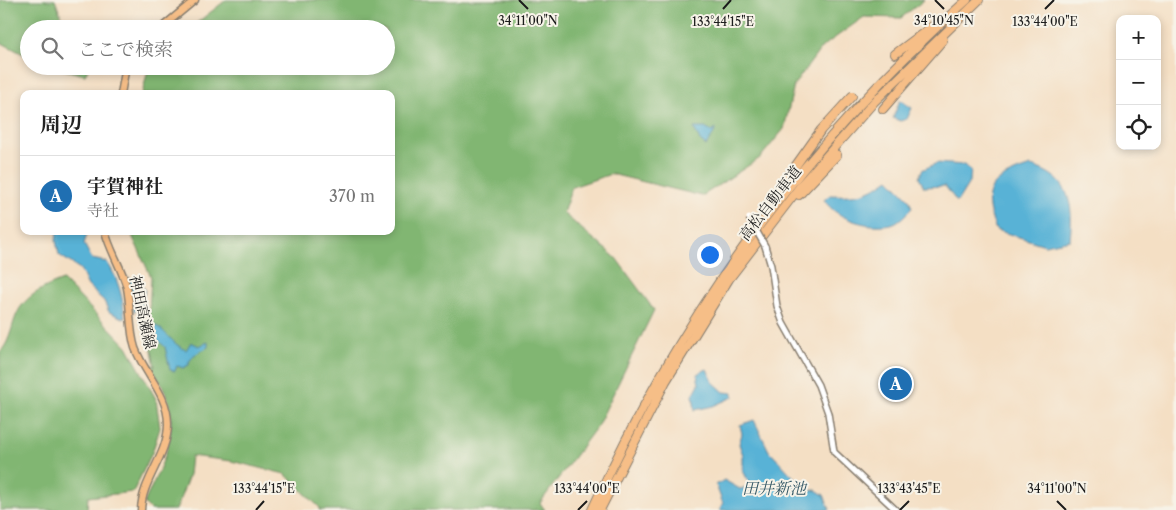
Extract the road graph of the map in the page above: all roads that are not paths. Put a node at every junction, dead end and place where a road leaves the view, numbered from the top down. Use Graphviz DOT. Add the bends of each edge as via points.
graph roads {
  1 [pos="195,0"];
  2 [pos="980,0"];
  3 [pos="964,2"];
  4 [pos="171,20"];
  5 [pos="895,54"];
  6 [pos="124,75"];
  7 [pos="122,90"];
  8 [pos="852,96"];
  9 [pos="883,109"];
  10 [pos="837,155"];
  11 [pos="749,218"];
  12 [pos="774,222"];
  13 [pos="107,235"];
  14 [pos="723,274"];
  15 [pos="141,510"];
  16 [pos="592,510"];
  17 [pos="600,510"];
  18 [pos="896,510"];
  1 -- 4 [label="main road"];
  2 -- 9 [label="highway"];
  2 -- 12 [label="highway, 高松自動車道" via="874,102 812,171"];
  3 -- 5 [label="highway"];
  3 -- 14 [label="highway, 高松自動車道" via="867,97 764,218"];
  6 -- 7 [label="main road"];
  8 -- 14 [label="highway" via="821,130 788,175"];
  10 -- 12 [label="highway"];
  11 -- 18 [label="street, bridge" via="764,246 783,324 823,398 834,452"];
  12 -- 17 [label="highway, 高松自動車道" via="729,279 694,333 641,427"];
  13 -- 15 [label="main road, 神田高瀬線" via="125,280 136,349 160,391 167,412 165,446 143,494"];
  14 -- 16 [label="highway, 高松自動車道" via="660,376"];
}
